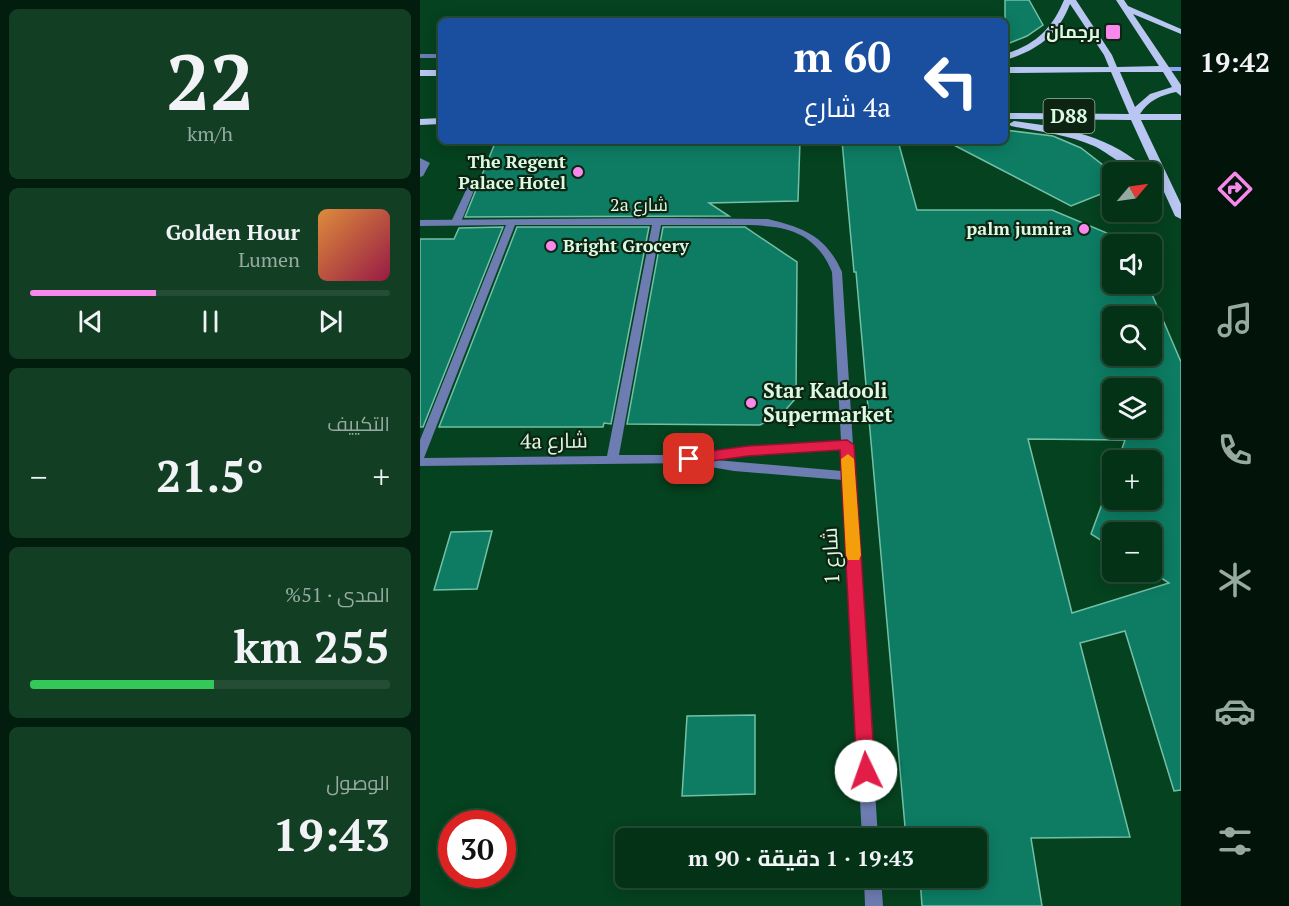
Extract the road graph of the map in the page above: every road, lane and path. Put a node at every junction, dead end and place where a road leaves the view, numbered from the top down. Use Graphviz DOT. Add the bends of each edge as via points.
graph roads {
  1 [pos="1070,0"];
  2 [pos="1120,0"];
  3 [pos="1126,8"];
  4 [pos="1181,32"];
  5 [pos="420,56"];
  6 [pos="438,56"];
  7 [pos="1008,56"];
  8 [pos="1166,69"];
  9 [pos="1181,69"];
  10 [pos="1008,70"];
  11 [pos="1114,70"];
  12 [pos="420,73"];
  13 [pos="438,73"];
  14 [pos="1180,90"];
  15 [pos="1008,116"];
  16 [pos="1134,116"];
  17 [pos="1181,117"];
  18 [pos="420,122"];
  19 [pos="438,122"];
  20 [pos="1008,123"];
  21 [pos="420,160"];
  22 [pos="1129,162"];
  23 [pos="420,174"];
  24 [pos="471,188"];
  25 [pos="1162,188"];
  26 [pos="1170,194"];
  27 [pos="1181,216"];
  28 [pos="657,221"];
  29 [pos="456,222"];
  30 [pos="512,222"];
  31 [pos="420,223"];
  32 [pos="837,272"];
  33 [pos="847,445"];
  34 [pos="420,455"];
  35 [pos="689,459"];
  36 [pos="612,460"];
  37 [pos="420,462"];
  38 [pos="849,476"];
  39 [pos="869,828"];
  40 [pos="873,888"];
  41 [pos="874,906"];
  1 -- 7 [label="main road" via="1052,32"];
  1 -- 11 [label="main road"];
  2 -- 3 [label="main road"];
  3 -- 4 [label="main road"];
  3 -- 8 [label="main road"];
  5 -- 6 [label="street"];
  8 -- 9 [label="main road, D88"];
  8 -- 11 [label="main road, D88"];
  8 -- 14 [label="main road"];
  10 -- 11 [label="main road, D88"];
  11 -- 16 [label="main road"];
  12 -- 13 [label="main road"];
  14 -- 16 [label="main road" via="1148,98 1138,105"];
  15 -- 16 [label="main road, D88"];
  16 -- 17 [label="main road, D88"];
  16 -- 26 [label="main road"];
  18 -- 19 [label="main road"];
  20 -- 22 [label="main road" via="1089,138"];
  21 -- 23 [label="street" via="426,163"];
  24 -- 29 [label="street"];
  25 -- 26 [label="main road"];
  26 -- 27 [label="main road"];
  28 -- 30 [label="street, 2a شارع"];
  28 -- 32 [label="street, 2a شارع" via="759,222 795,229 816,240 831,255"];
  28 -- 36 [label="street"];
  29 -- 30 [label="street, 2a شارع"];
  29 -- 31 [label="street, 2a شارع"];
  30 -- 34 [label="street"];
  32 -- 33 [label="street, شارع 1"];
  33 -- 35 [label="street, 4a شارع" via="741,451"];
  33 -- 38 [label="street, شارع 1"];
  35 -- 36 [label="street, 4a شارع"];
  35 -- 38 [label="street, 4a شارع"];
  36 -- 37 [label="street, 4a شارع"];
  38 -- 39 [label="street, شارع 1"];
  40 -- 41 [label="street"];
}
